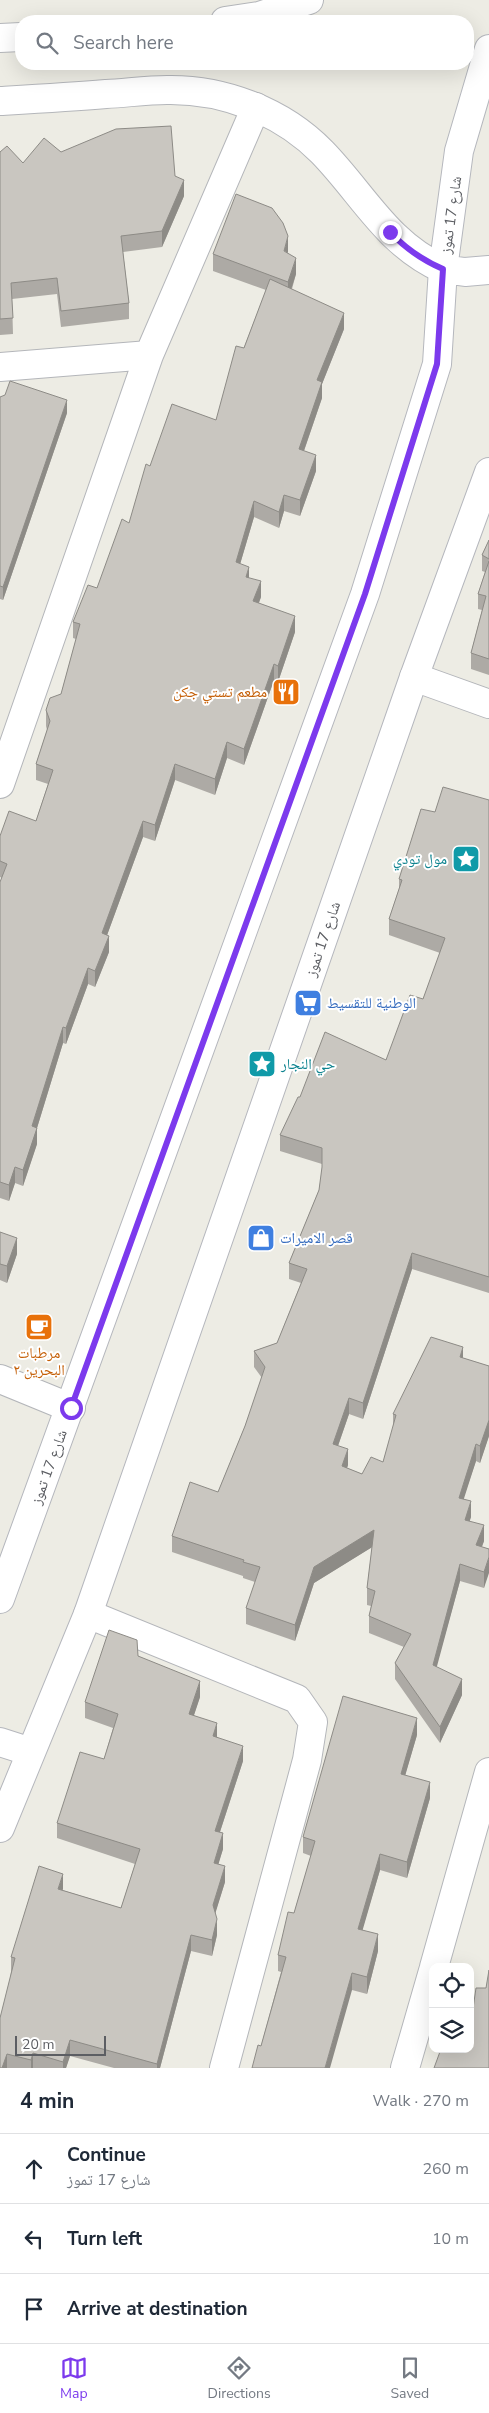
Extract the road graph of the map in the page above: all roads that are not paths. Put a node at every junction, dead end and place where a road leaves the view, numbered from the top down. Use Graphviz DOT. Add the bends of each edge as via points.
graph roads {
  1 [pos="309,0"];
  2 [pos="262,15"];
  3 [pos="15,37"];
  4 [pos="0,38"];
  5 [pos="489,49"];
  6 [pos="0,101"];
  7 [pos="256,107"];
  8 [pos="443,269"];
  9 [pos="489,270"];
  10 [pos="149,355"];
  11 [pos="0,367"];
  12 [pos="489,472"];
  13 [pos="414,677"];
  14 [pos="489,704"];
  15 [pos="0,784"];
  16 [pos="0,1380"];
  17 [pos="71,1408"];
  18 [pos="0,1599"];
  19 [pos="88,1614"];
  20 [pos="0,1742"];
  21 [pos="31,1752"];
  22 [pos="489,1772"];
  23 [pos="0,1828"];
  24 [pos="435,1963"];
  25 [pos="429,1986"];
  26 [pos="224,2068"];
  27 [pos="405,2068"];
  1 -- 2 [label="main road"];
  3 -- 4 [label="main road"];
  5 -- 8 [label="main road, شارع 17 تموز" via="459,151"];
  6 -- 7 [label="main road" via="167,90 197,92"];
  7 -- 8 [label="main road" via="280,119 321,151 405,248"];
  7 -- 10 [label="main road"];
  8 -- 9 [label="main road" via="464,272"];
  8 -- 17 [label="main road, شارع 17 تموز" via="437,364 365,594"];
  10 -- 11 [label="main road"];
  10 -- 15 [label="main road"];
  12 -- 13 [label="main road, شارع 17 تموز"];
  13 -- 14 [label="main road"];
  13 -- 19 [label="main road, شارع 17 تموز"];
  16 -- 17 [label="main road"];
  17 -- 18 [label="main road, شارع 17 تموز"];
  19 -- 21 [label="main road, شارع 17 تموز"];
  19 -- 26 [label="main road" via="297,1699 313,1722 307,1760"];
  20 -- 21 [label="main road"];
  21 -- 23 [label="main road, شارع 17 تموز"];
  22 -- 24 [label="main road"];
  25 -- 27 [label="main road"];
}
